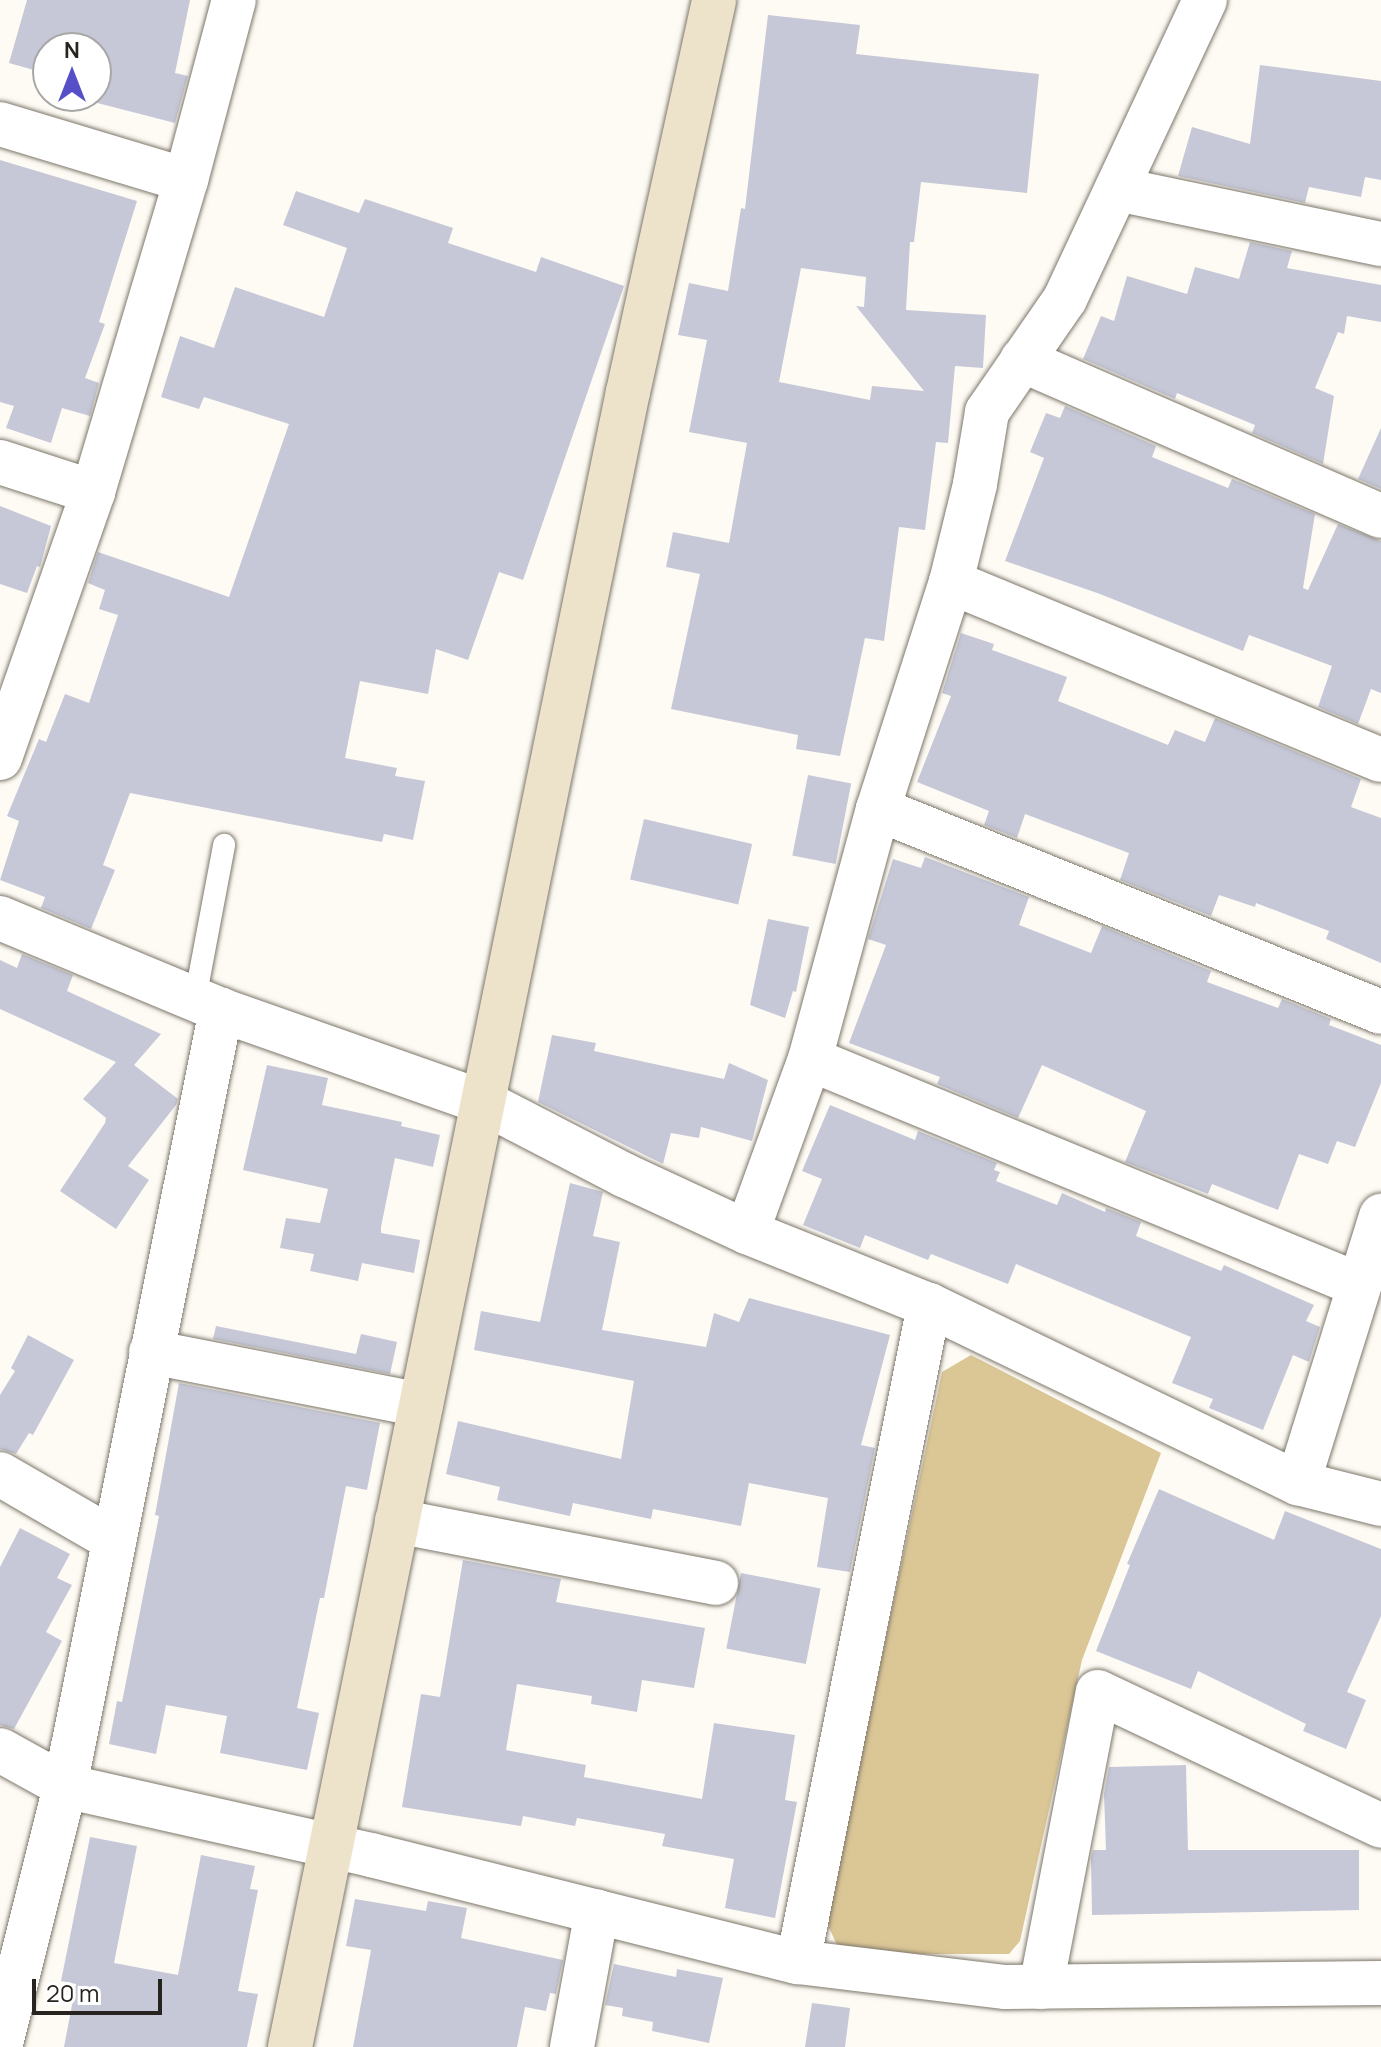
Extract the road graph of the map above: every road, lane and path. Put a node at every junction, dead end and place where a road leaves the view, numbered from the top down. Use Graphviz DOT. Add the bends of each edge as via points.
graph roads {
  1 [pos="234,0"];
  2 [pos="714,0"];
  3 [pos="1205,0"];
  4 [pos="0,124"];
  5 [pos="186,180"];
  6 [pos="1117,189"];
  7 [pos="1381,244"];
  8 [pos="1022,360"];
  9 [pos="0,462"];
  10 [pos="93,492"];
  11 [pos="1381,516"];
  12 [pos="951,582"];
  13 [pos="0,758"];
  14 [pos="1381,760"];
  15 [pos="878,809"];
  16 [pos="224,845"];
  17 [pos="0,918"];
  18 [pos="208,1004"];
  19 [pos="1381,1012"];
  20 [pos="810,1059"];
  21 [pos="485,1103"];
  22 [pos="1381,1216"];
  23 [pos="747,1232"];
  24 [pos="1359,1285"];
  25 [pos="929,1305"];
  26 [pos="151,1352"];
  27 [pos="421,1405"];
  28 [pos="0,1474"];
  29 [pos="1298,1483"];
  30 [pos="1381,1504"];
  31 [pos="397,1521"];
  32 [pos="114,1540"];
  33 [pos="716,1583"];
  34 [pos="0,1750"];
  35 [pos="65,1786"];
  36 [pos="1381,1826"];
  37 [pos="331,1845"];
  38 [pos="597,1911"];
  39 [pos="798,1962"];
  40 [pos="1381,1983"];
  41 [pos="1041,1987"];
  42 [pos="0,2047"];
  43 [pos="290,2047"];
  44 [pos="572,2047"];
  1 -- 5 [label="street"];
  2 -- 21 [label="street" via="624,408"];
  3 -- 6 [label="street"];
  4 -- 5 [label="street"];
  5 -- 10 [label="street"];
  6 -- 7 [label="street"];
  6 -- 8 [label="street" via="1065,299"];
  8 -- 11 [label="street"];
  8 -- 12 [label="street" via="987,412"];
  9 -- 10 [label="street"];
  10 -- 13 [label="street"];
  12 -- 14 [label="street"];
  12 -- 15 [label="street"];
  15 -- 19 [label="street"];
  15 -- 20 [label="street"];
  16 -- 18 [label="lane"];
  17 -- 18 [label="street"];
  18 -- 21 [label="street"];
  18 -- 26 [label="street"];
  20 -- 23 [label="street"];
  20 -- 24 [label="street"];
  21 -- 23 [label="street"];
  21 -- 27 [label="street"];
  22 -- 24 [label="street"];
  23 -- 25 [label="street"];
  24 -- 29 [label="street"];
  25 -- 29 [label="street"];
  25 -- 39 [label="street"];
  26 -- 27 [label="street"];
  26 -- 32 [label="street"];
  27 -- 31 [label="street"];
  28 -- 32 [label="street"];
  29 -- 30 [label="street"];
  31 -- 33 [label="street"];
  31 -- 37 [label="street"];
  32 -- 35 [label="street"];
  34 -- 35 [label="street"];
  35 -- 37 [label="street"];
  35 -- 42 [label="street"];
  36 -- 41 [label="street" via="1098,1692"];
  37 -- 38 [label="street"];
  37 -- 43 [label="street"];
  38 -- 39 [label="street"];
  38 -- 44 [label="street"];
  39 -- 41 [label="street"];
  40 -- 41 [label="street"];
}
